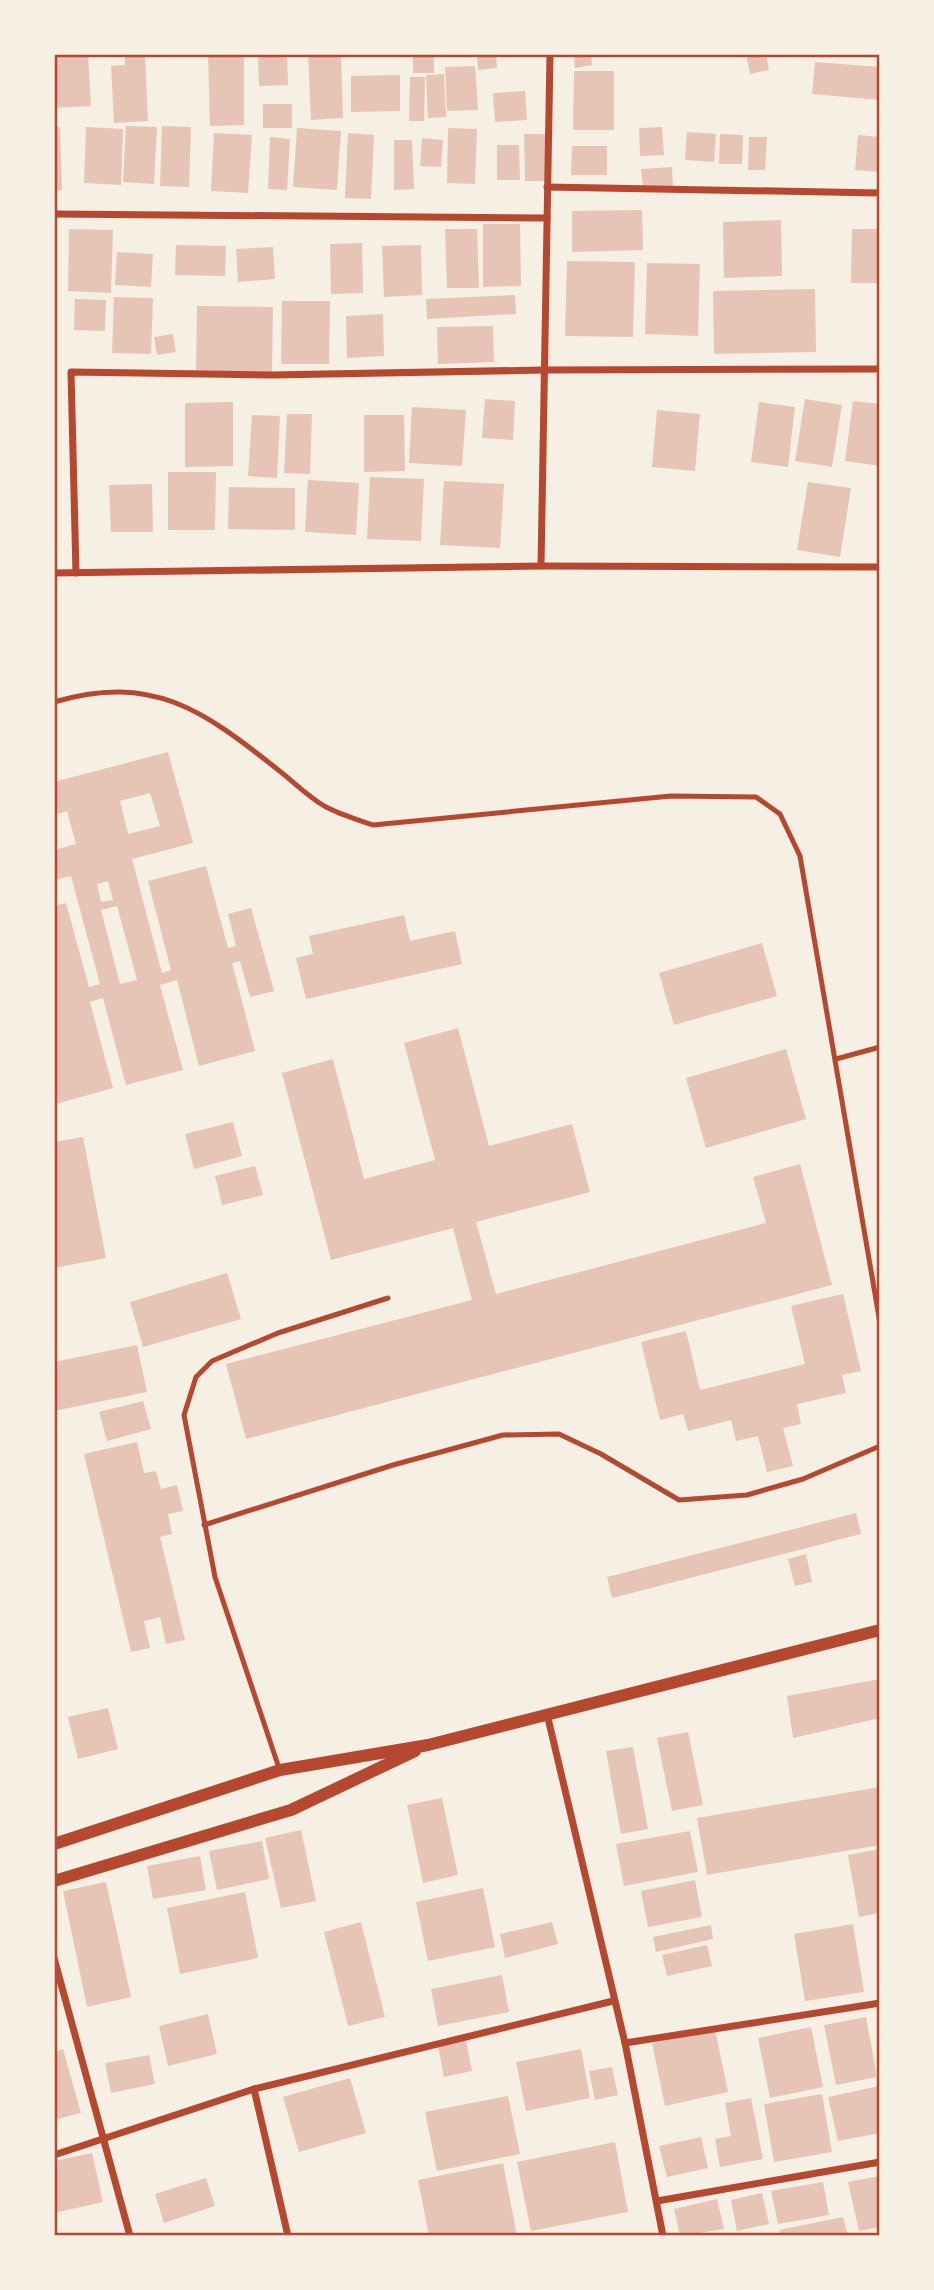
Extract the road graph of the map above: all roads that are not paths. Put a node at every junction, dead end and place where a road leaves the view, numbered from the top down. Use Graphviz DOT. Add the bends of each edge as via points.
graph roads {
  1 [pos="550,54"];
  2 [pos="548,187"];
  3 [pos="880,194"];
  4 [pos="54,214"];
  5 [pos="547,218"];
  6 [pos="880,369"];
  7 [pos="544,370"];
  8 [pos="541,566"];
  9 [pos="880,567"];
  10 [pos="54,573"];
  11 [pos="76,573"];
  12 [pos="54,702"];
  13 [pos="880,1047"];
  14 [pos="836,1059"];
  15 [pos="388,1298"];
  16 [pos="880,1323"];
  17 [pos="880,1446"];
  18 [pos="204,1525"];
  19 [pos="880,1630"];
  20 [pos="547,1714"];
  21 [pos="428,1745"];
  22 [pos="280,1770"];
  23 [pos="54,1844"];
  24 [pos="54,1881"];
  25 [pos="54,1958"];
  26 [pos="613,2001"];
  27 [pos="880,2003"];
  28 [pos="625,2043"];
  29 [pos="254,2089"];
  30 [pos="104,2139"];
  31 [pos="54,2155"];
  32 [pos="880,2162"];
  33 [pos="657,2201"];
  34 [pos="129,2236"];
  35 [pos="288,2236"];
  36 [pos="663,2236"];
  1 -- 2 [label="street"];
  2 -- 3 [label="street"];
  2 -- 5 [label="street"];
  4 -- 5 [label="street"];
  5 -- 7 [label="street"];
  6 -- 7 [label="street"];
  7 -- 8 [label="street"];
  7 -- 11 [label="street" via="272,375 71,372"];
  8 -- 9 [label="street"];
  8 -- 11 [label="street"];
  10 -- 11 [label="street"];
  12 -- 14 [label="lane" via="119,690 155,696 212,719 327,808 373,825 671,796 756,797 780,814 800,856"];
  13 -- 14 [label="lane"];
  14 -- 16 [label="lane"];
  15 -- 18 [label="lane" via="243,1347 212,1360 196,1377 184,1415"];
  17 -- 18 [label="lane" via="770,1489 679,1500 559,1434 503,1435"];
  18 -- 22 [label="lane" via="215,1577"];
  19 -- 20 [label="street"];
  20 -- 21 [label="street"];
  20 -- 26 [label="street"];
  21 -- 22 [label="street"];
  21 -- 24 [label="street" via="291,1810"];
  22 -- 23 [label="street"];
  25 -- 30 [label="street"];
  26 -- 28 [label="street"];
  26 -- 29 [label="street"];
  27 -- 28 [label="street"];
  28 -- 33 [label="street"];
  29 -- 30 [label="street"];
  29 -- 35 [label="street"];
  30 -- 31 [label="street"];
  30 -- 34 [label="street"];
  32 -- 33 [label="street"];
  33 -- 36 [label="street"];
}
